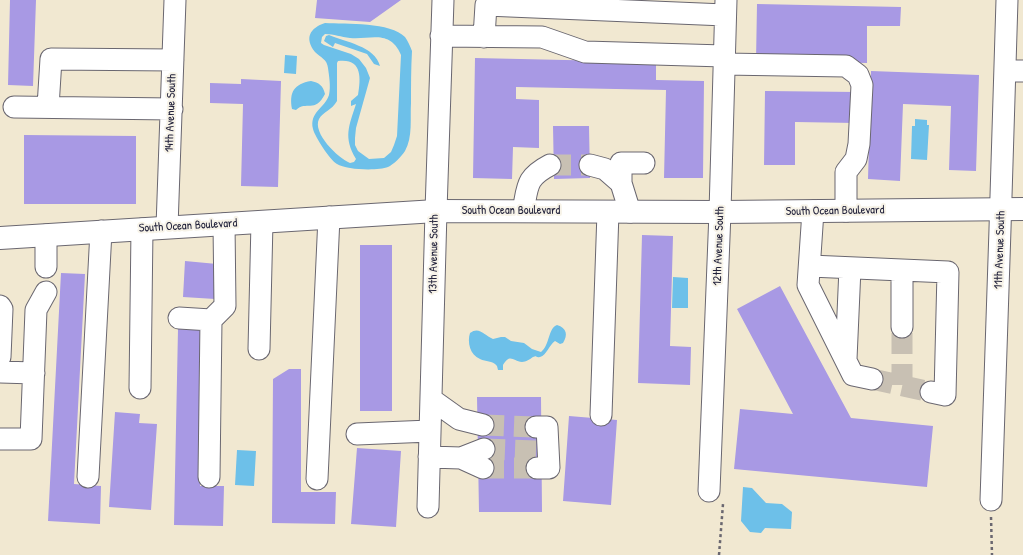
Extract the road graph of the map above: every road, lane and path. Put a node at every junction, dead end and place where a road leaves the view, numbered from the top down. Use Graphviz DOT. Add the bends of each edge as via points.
graph roads {
  1 [pos="175,0"];
  2 [pos="443,0"];
  3 [pos="1007,0"];
  4 [pos="509,3"];
  5 [pos="561,4"];
  6 [pos="725,8"];
  7 [pos="1015,22"];
  8 [pos="441,36"];
  9 [pos="484,37"];
  10 [pos="173,60"];
  11 [pos="724,60"];
  12 [pos="1014,71"];
  13 [pos="14,106"];
  14 [pos="48,107"];
  15 [pos="172,109"];
  16 [pos="644,163"];
  17 [pos="550,165"];
  18 [pos="590,165"];
  19 [pos="621,183"];
  20 [pos="1001,209"];
  21 [pos="1023,209"];
  22 [pos="436,211"];
  23 [pos="523,211"];
  24 [pos="813,211"];
  25 [pos="846,211"];
  26 [pos="608,212"];
  27 [pos="630,212"];
  28 [pos="720,212"];
  29 [pos="329,217"];
  30 [pos="262,222"];
  31 [pos="224,224"];
  32 [pos="167,227"];
  33 [pos="142,229"];
  34 [pos="101,231"];
  35 [pos="46,235"];
  36 [pos="0,238"];
  37 [pos="810,266"];
  38 [pos="46,267"];
  39 [pos="850,268"];
  40 [pos="902,270"];
  41 [pos="46,292"];
  42 [pos="1,308"];
  43 [pos="36,310"];
  44 [pos="179,318"];
  45 [pos="211,320"];
  46 [pos="902,327"];
  47 [pos="259,349"];
  48 [pos="0,357"];
  49 [pos="846,361"];
  50 [pos="0,372"];
  51 [pos="34,373"];
  52 [pos="872,379"];
  53 [pos="140,388"];
  54 [pos="932,392"];
  55 [pos="431,399"];
  56 [pos="601,415"];
  57 [pos="483,425"];
  58 [pos="536,427"];
  59 [pos="430,431"];
  60 [pos="357,434"];
  61 [pos="0,439"];
  62 [pos="429,457"];
  63 [pos="541,457"];
  64 [pos="484,458"];
  65 [pos="88,477"];
  66 [pos="209,477"];
  67 [pos="317,480"];
  68 [pos="709,491"];
  69 [pos="991,500"];
  70 [pos="428,507"];
  71 [pos="719,555"];
  72 [pos="992,555"];
  1 -- 10 [label="street, 14th Avenue South"];
  2 -- 8 [label="street, 13th Avenue South"];
  3 -- 7 [label="street, 11th Avenue South"];
  4 -- 5 [label="street"];
  4 -- 9 [label="street" via="486,5"];
  5 -- 6 [label="street"];
  6 -- 11 [label="street, 12th Avenue South"];
  7 -- 12 [label="street, 11th Avenue South"];
  8 -- 9 [label="street"];
  8 -- 22 [label="street, 13th Avenue South"];
  9 -- 11 [label="street" via="542,37 585,52"];
  10 -- 14 [label="street" via="51,59"];
  10 -- 15 [label="street, 14th Avenue South"];
  11 -- 25 [label="street" via="846,66 858,75 862,85 859,144 856,159 846,172"];
  11 -- 28 [label="street, 12th Avenue South"];
  12 -- 20 [label="street, 11th Avenue South"];
  13 -- 14 [label="street"];
  14 -- 15 [label="street"];
  15 -- 32 [label="street, 14th Avenue South"];
  16 -- 19 [label="street" via="621,163"];
  17 -- 23 [label="street" via="538,171 528,183"];
  18 -- 19 [label="street" via="605,169"];
  19 -- 27 [label="street"];
  20 -- 21 [label="main road, South Ocean Boulevard"];
  20 -- 25 [label="main road, South Ocean Boulevard"];
  20 -- 69 [label="street, 11th Avenue South"];
  22 -- 23 [label="main road, South Ocean Boulevard"];
  22 -- 29 [label="main road, South Ocean Boulevard"];
  22 -- 55 [label="street, 13th Avenue South"];
  23 -- 26 [label="main road, South Ocean Boulevard"];
  24 -- 25 [label="main road, South Ocean Boulevard"];
  24 -- 28 [label="main road, South Ocean Boulevard"];
  24 -- 37 [label="street"];
  26 -- 27 [label="main road, South Ocean Boulevard"];
  26 -- 56 [label="street"];
  27 -- 28 [label="main road, South Ocean Boulevard"];
  28 -- 68 [label="street, 12th Avenue South"];
  29 -- 30 [label="main road, South Ocean Boulevard"];
  29 -- 67 [label="street"];
  30 -- 31 [label="main road, South Ocean Boulevard"];
  30 -- 47 [label="street"];
  31 -- 32 [label="main road, South Ocean Boulevard"];
  31 -- 45 [label="street" via="225,306"];
  32 -- 33 [label="main road, South Ocean Boulevard"];
  33 -- 34 [label="main road, South Ocean Boulevard"];
  33 -- 53 [label="street"];
  34 -- 35 [label="main road, South Ocean Boulevard"];
  34 -- 65 [label="street"];
  35 -- 36 [label="main road, South Ocean Boulevard"];
  35 -- 38 [label="street"];
  37 -- 39 [label="street"];
  37 -- 49 [label="street" via="808,285"];
  39 -- 40 [label="street"];
  39 -- 49 [label="street"];
  40 -- 46 [label="street"];
  40 -- 54 [label="street" via="948,272 945,395"];
  41 -- 43 [label="street"];
  42 -- 43 [label="street"];
  42 -- 48 [label="street"];
  43 -- 51 [label="street"];
  44 -- 45 [label="street"];
  45 -- 66 [label="street"];
  49 -- 52 [label="street" via="853,374"];
  50 -- 51 [label="street"];
  51 -- 61 [label="street" via="31,439"];
  55 -- 57 [label="street" via="458,420"];
  55 -- 59 [label="street, 13th Avenue South"];
  58 -- 63 [label="street" via="547,427"];
  59 -- 60 [label="street"];
  59 -- 62 [label="street, 13th Avenue South"];
  62 -- 64 [label="street"];
  62 -- 70 [label="street, 13th Avenue South"];
  68 -- 71 [label="path" via="723,501"];
  69 -- 72 [label="path"];
}
